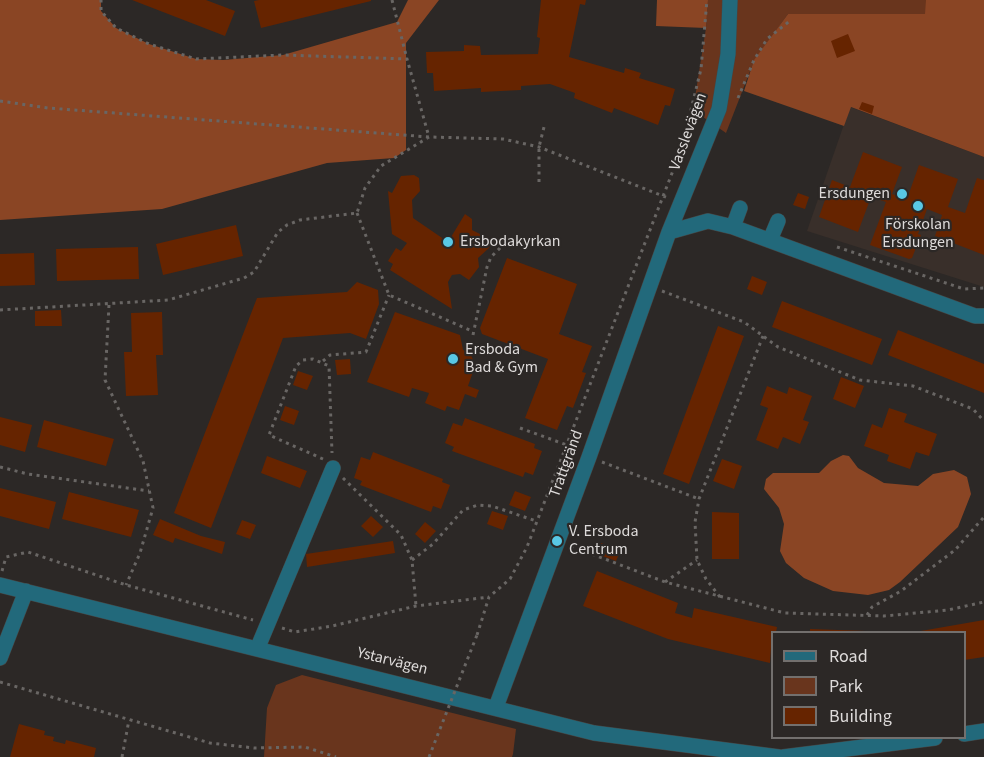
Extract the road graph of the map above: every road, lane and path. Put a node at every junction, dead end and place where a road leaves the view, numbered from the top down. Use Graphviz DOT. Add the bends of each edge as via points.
graph roads {
  1 [pos="101,0"];
  2 [pos="392,0"];
  3 [pos="708,0"];
  4 [pos="730,0"];
  5 [pos="406,59"];
  6 [pos="0,101"];
  7 [pos="545,123"];
  8 [pos="429,136"];
  9 [pos="539,147"];
  10 [pos="539,182"];
  11 [pos="662,196"];
  12 [pos="681,202"];
  13 [pos="740,208"];
  14 [pos="357,213"];
  15 [pos="778,221"];
  16 [pos="733,226"];
  17 [pos="669,232"];
  18 [pos="770,240"];
  19 [pos="505,243"];
  20 [pos="650,286"];
  21 [pos="389,295"];
  22 [pos="109,305"];
  23 [pos="0,310"];
  24 [pos="984,316"];
  25 [pos="763,336"];
  26 [pos="323,362"];
  27 [pos="984,421"];
  28 [pos="520,428"];
  29 [pos="567,445"];
  30 [pos="589,457"];
  31 [pos="0,467"];
  32 [pos="333,468"];
  33 [pos="150,491"];
  34 [pos="699,500"];
  35 [pos="542,508"];
  36 [pos="552,512"];
  37 [pos="984,517"];
  38 [pos="537,521"];
  39 [pos="557,541"];
  40 [pos="0,555"];
  41 [pos="6,557"];
  42 [pos="412,560"];
  43 [pos="697,560"];
  44 [pos="1,579"];
  45 [pos="665,582"];
  46 [pos="126,585"];
  47 [pos="26,591"];
  48 [pos="489,597"];
  49 [pos="721,598"];
  50 [pos="984,602"];
  51 [pos="867,615"];
  52 [pos="267,624"];
  53 [pos="258,647"];
  54 [pos="0,658"];
  55 [pos="0,682"];
  56 [pos="496,707"];
  57 [pos="129,720"];
  58 [pos="984,731"];
  59 [pos="966,734"];
  60 [pos="927,739"];
  61 [pos="122,757"];
  62 [pos="336,757"];
  63 [pos="429,757"];
  64 [pos="781,757"];
  1 -- 5 [label="path" via="101,11 116,28 196,59 283,55"];
  2 -- 5 [label="path"];
  3 -- 11 [label="path" via="693,110"];
  4 -- 12 [label="street, Vasslevägen" via="728,54 719,109"];
  5 -- 8 [label="path"];
  6 -- 8 [label="path" via="48,108"];
  7 -- 9 [label="path"];
  8 -- 9 [label="path" via="503,139"];
  8 -- 14 [label="path" via="381,166 365,188"];
  9 -- 10 [label="path"];
  9 -- 11 [label="path"];
  11 -- 29 [label="path"];
  12 -- 17 [label="street, Trattgränd"];
  13 -- 16 [label="street"];
  14 -- 21 [label="path"];
  14 -- 22 [label="path" via="287,225 278,232 254,272 224,286 168,300"];
  15 -- 18 [label="street"];
  16 -- 17 [label="street" via="708,221"];
  16 -- 18 [label="street"];
  17 -- 20 [label="street, Trattgränd"];
  18 -- 24 [label="street" via="975,316"];
  19 -- 21 [label="path" via="491,257 472,333"];
  20 -- 25 [label="path" via="744,322"];
  20 -- 30 [label="street, Trattgränd"];
  21 -- 26 [label="path" via="366,352 330,355"];
  22 -- 23 [label="path"];
  22 -- 33 [label="path" via="105,380 143,461"];
  25 -- 27 [label="path" via="778,347 860,380 913,386 973,409"];
  25 -- 34 [label="path"];
  28 -- 29 [label="path"];
  29 -- 35 [label="path"];
  30 -- 34 [label="path"];
  30 -- 39 [label="street, Trattgränd"];
  31 -- 33 [label="path"];
  32 -- 52 [label="street"];
  33 -- 46 [label="path" via="150,522"];
  34 -- 43 [label="path" via="695,522"];
  35 -- 36 [label="path"];
  35 -- 38 [label="path"];
  37 -- 51 [label="path" via="955,550 901,591 872,607"];
  38 -- 42 [label="path" via="478,505 464,510 434,544"];
  38 -- 48 [label="path" via="520,564 500,590"];
  39 -- 45 [label="path"];
  39 -- 56 [label="street, Trattgränd"];
  40 -- 41 [label="path"];
  41 -- 44 [label="path"];
  41 -- 46 [label="path" via="28,552"];
  43 -- 45 [label="path"];
  43 -- 49 [label="path"];
  44 -- 47 [label="street, Ystarvägen"];
  45 -- 49 [label="path"];
  46 -- 52 [label="path"];
  47 -- 53 [label="street, Ystarvägen"];
  47 -- 54 [label="street"];
  48 -- 52 [label="path" via="416,606 295,632"];
  48 -- 63 [label="path, bridge"];
  49 -- 51 [label="path" via="785,613"];
  50 -- 51 [label="path" via="917,614"];
  52 -- 53 [label="street"];
  53 -- 56 [label="street, Ystarvägen"];
  55 -- 57 [label="path"];
  56 -- 64 [label="street, Ystarvägen" via="594,733"];
  57 -- 61 [label="path"];
  57 -- 62 [label="path" via="210,743 254,748 305,747"];
  58 -- 59 [label="street"];
  60 -- 64 [label="street, Ystarvägen"];
}
